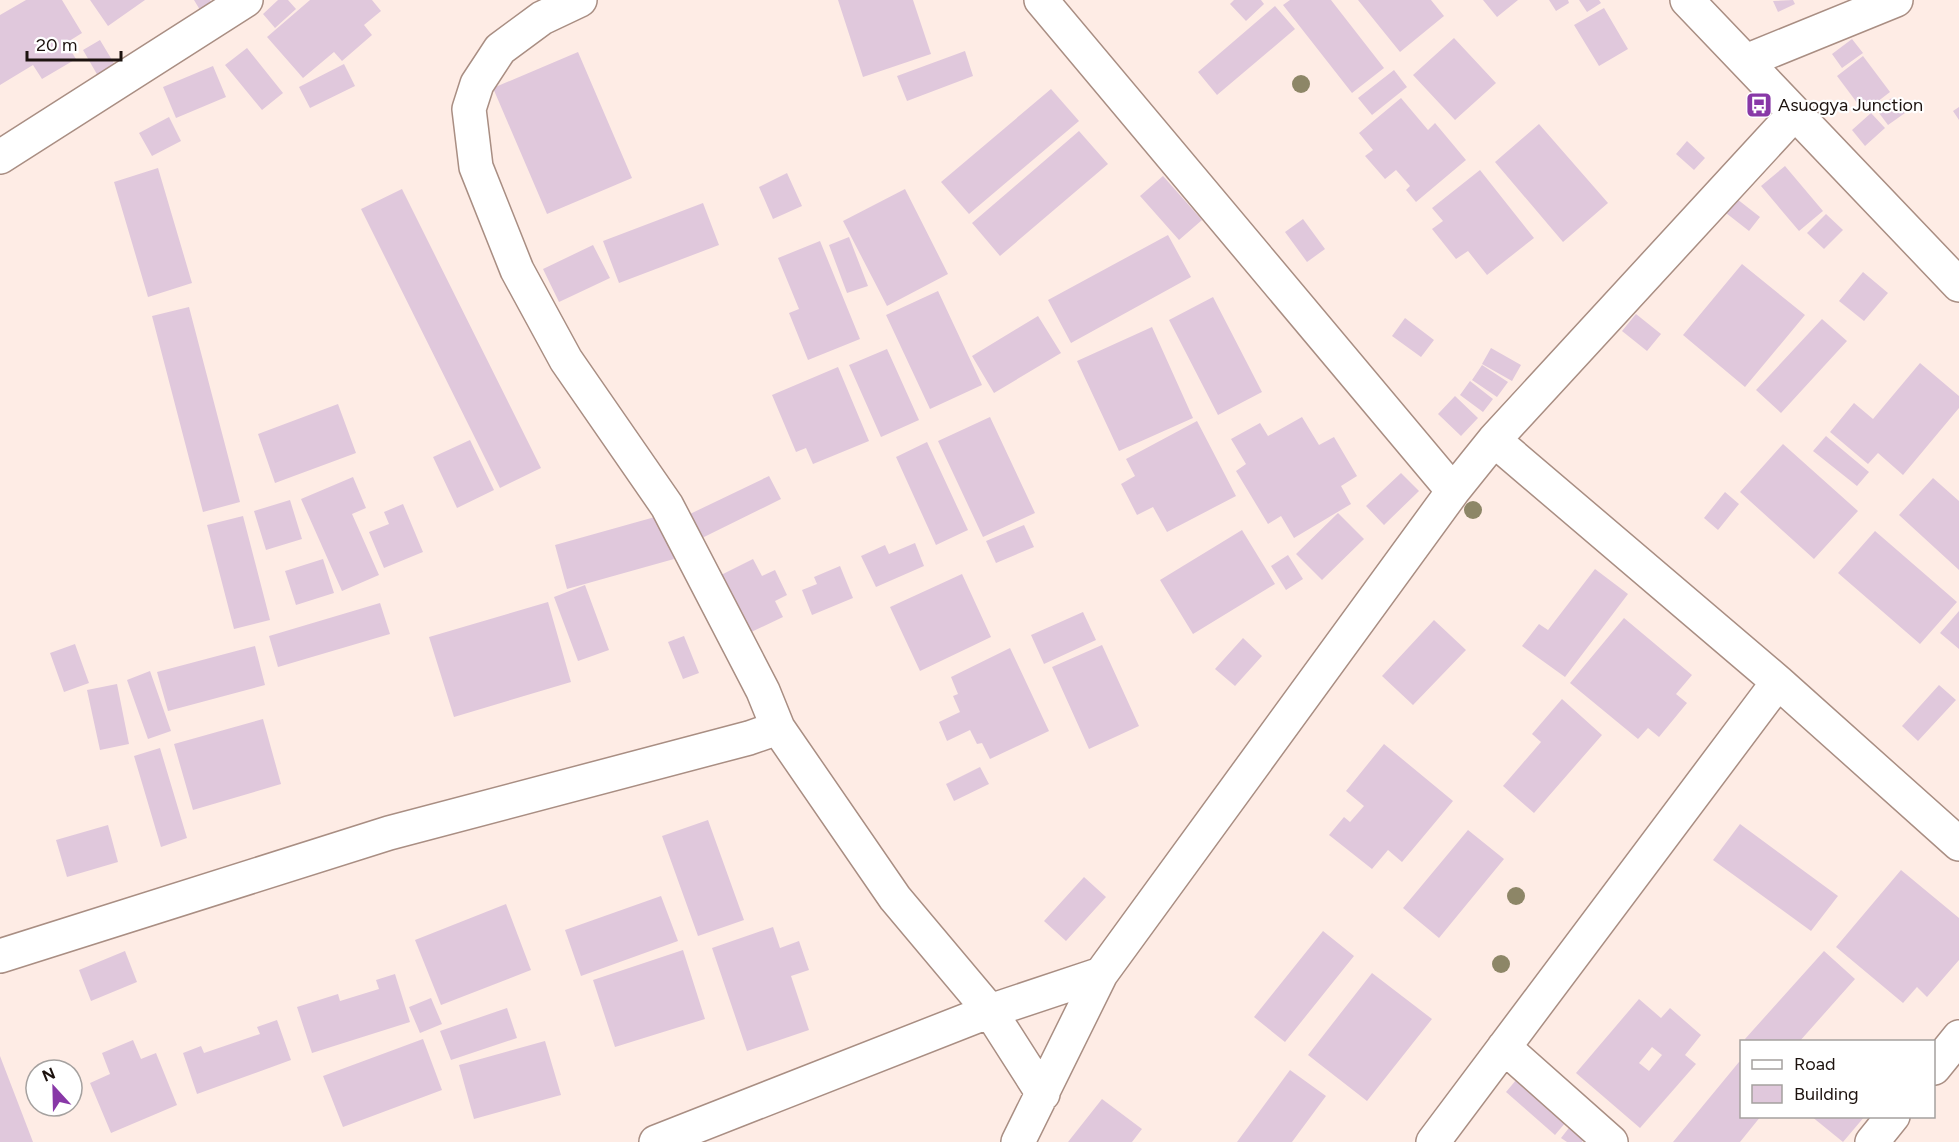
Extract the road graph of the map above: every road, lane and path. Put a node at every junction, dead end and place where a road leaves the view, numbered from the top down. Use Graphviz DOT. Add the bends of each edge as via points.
graph roads {
  1 [pos="246,0"];
  2 [pos="580,0"];
  3 [pos="1041,0"];
  4 [pos="1688,0"];
  5 [pos="1896,0"];
  6 [pos="1746,61"];
  7 [pos="1796,113"];
  8 [pos="0,157"];
  9 [pos="1959,285"];
  10 [pos="1494,440"];
  11 [pos="1453,491"];
  12 [pos="1778,682"];
  13 [pos="778,728"];
  14 [pos="1959,844"];
  15 [pos="0,956"];
  16 [pos="1101,974"];
  17 [pos="990,1011"];
  18 [pos="1959,1037"];
  19 [pos="1504,1047"];
  20 [pos="1935,1067"];
  21 [pos="1043,1094"];
  22 [pos="1891,1118"];
  23 [pos="656,1142"];
  24 [pos="1018,1142"];
  25 [pos="1432,1142"];
  26 [pos="1611,1142"];
  27 [pos="1872,1142"];
  1 -- 8 [label="street"];
  2 -- 13 [label="street" via="542,18 500,49 477,84 469,109 476,167 517,270 566,360 667,506 763,691"];
  3 -- 11 [label="street"];
  4 -- 6 [label="street"];
  5 -- 6 [label="street"];
  6 -- 7 [label="street"];
  7 -- 9 [label="street"];
  7 -- 10 [label="street"];
  10 -- 11 [label="street"];
  10 -- 12 [label="street"];
  11 -- 16 [label="street"];
  12 -- 14 [label="street"];
  12 -- 19 [label="street"];
  13 -- 15 [label="street" via="390,833"];
  13 -- 17 [label="street" via="894,897"];
  16 -- 17 [label="street"];
  16 -- 21 [label="street"];
  17 -- 21 [label="street"];
  17 -- 23 [label="street"];
  18 -- 20 [label="street"];
  19 -- 25 [label="street"];
  19 -- 26 [label="street"];
  21 -- 24 [label="street"];
  22 -- 27 [label="street"];
}
